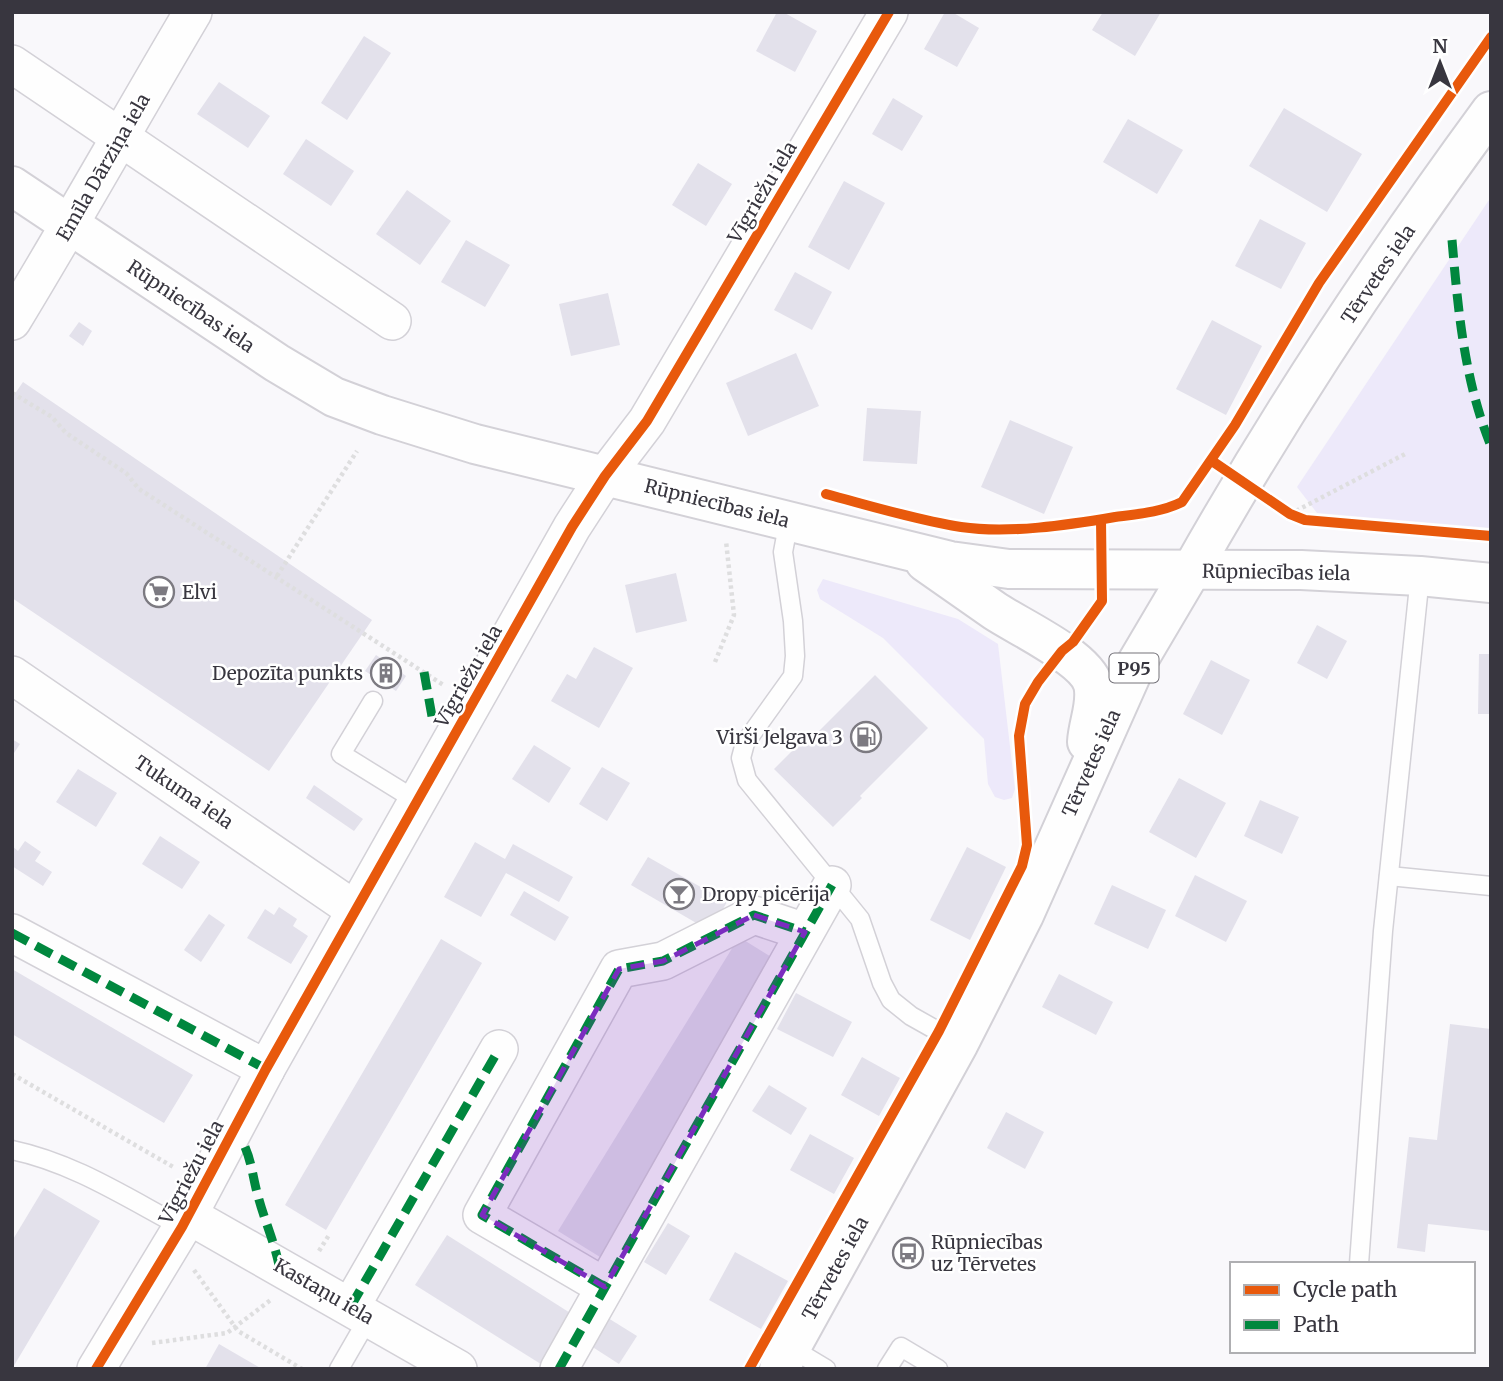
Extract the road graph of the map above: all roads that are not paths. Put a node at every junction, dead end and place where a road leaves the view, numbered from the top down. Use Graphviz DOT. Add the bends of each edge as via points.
graph roads {
  1 [pos="192,12"];
  2 [pos="889,12"];
  3 [pos="12,64"];
  4 [pos="1491,111"];
  5 [pos="120,136"];
  6 [pos="12,186"];
  7 [pos="70,225"];
  8 [pos="12,321"];
  9 [pos="392,321"];
  10 [pos="605,476"];
  11 [pos="789,520"];
  12 [pos="912,552"];
  13 [pos="1191,571"];
  14 [pos="1420,576"];
  15 [pos="1491,583"];
  16 [pos="12,675"];
  17 [pos="373,702"];
  18 [pos="1087,770"];
  19 [pos="417,801"];
  20 [pos="1389,876"];
  21 [pos="832,885"];
  22 [pos="1491,886"];
  23 [pos="355,910"];
  24 [pos="805,932"];
  25 [pos="12,933"];
  26 [pos="959,1043"];
  27 [pos="499,1049"];
  28 [pos="266,1069"];
  29 [pos="12,1150"];
  30 [pos="192,1209"];
  31 [pos="1359,1262"];
  32 [pos="605,1287"];
  33 [pos="360,1311"];
  34 [pos="785,1358"];
  35 [pos="96,1369"];
  36 [pos="339,1369"];
  37 [pos="458,1369"];
  38 [pos="559,1369"];
  39 [pos="826,1369"];
  40 [pos="887,1369"];
  41 [pos="937,1369"];
  1 -- 5 [label="street, Emīla Dārziņa iela"];
  2 -- 10 [label="street, Vīgriežu iela" via="647,421"];
  3 -- 5 [label="street"];
  4 -- 13 [label="main road, Tērvetes iela" via="1354,308 1242,481"];
  5 -- 7 [label="street, Emīla Dārziņa iela"];
  5 -- 9 [label="street"];
  6 -- 7 [label="main road, Rūpniecības iela"];
  7 -- 8 [label="street, Emīla Dārziņa iela"];
  7 -- 10 [label="main road, Rūpniecības iela" via="334,397 475,444"];
  10 -- 11 [label="main road, Rūpniecības iela"];
  10 -- 19 [label="street, Vīgriežu iela"];
  11 -- 12 [label="main road, Rūpniecības iela"];
  11 -- 21 [label="lane" via="783,552 793,621 793,676 745,743 741,758 747,780"];
  12 -- 13 [label="main road, Rūpniecības iela" via="1009,569"];
  12 -- 18 [label="main road" via="1086,671 1093,685 1094,707 1087,738"];
  13 -- 14 [label="main road, Rūpniecības iela"];
  13 -- 18 [label="main road, Tērvetes iela / P95" via="1136,664"];
  14 -- 15 [label="main road, Rūpniecības iela"];
  14 -- 20 [label="lane"];
  16 -- 23 [label="street, Tukuma iela"];
  17 -- 19 [label="lane" via="341,754"];
  18 -- 26 [label="main road, Tērvetes iela / P95" via="1024,915"];
  19 -- 23 [label="street, Vīgriežu iela"];
  20 -- 22 [label="lane"];
  20 -- 31 [label="lane"];
  21 -- 24 [label="street"];
  21 -- 26 [label="lane" via="860,919 891,1000"];
  23 -- 28 [label="street, Vīgriežu iela"];
  24 -- 32 [label="street"];
  24 -- 32 [label="street" via="754,915 663,961 619,969 482,1215"];
  25 -- 28 [label="street"];
  26 -- 34 [label="main road, Tērvetes iela / P95"];
  27 -- 33 [label="street"];
  28 -- 30 [label="street, Vīgriežu iela"];
  29 -- 30 [label="lane"];
  30 -- 33 [label="street, Kastaņu iela"];
  30 -- 35 [label="street, Vīgriežu iela"];
  32 -- 38 [label="street"];
  33 -- 36 [label="lane"];
  33 -- 37 [label="street, Kastaņu iela"];
  34 -- 39 [label="lane"];
  40 -- 41 [label="lane" via="901,1347"];
}
